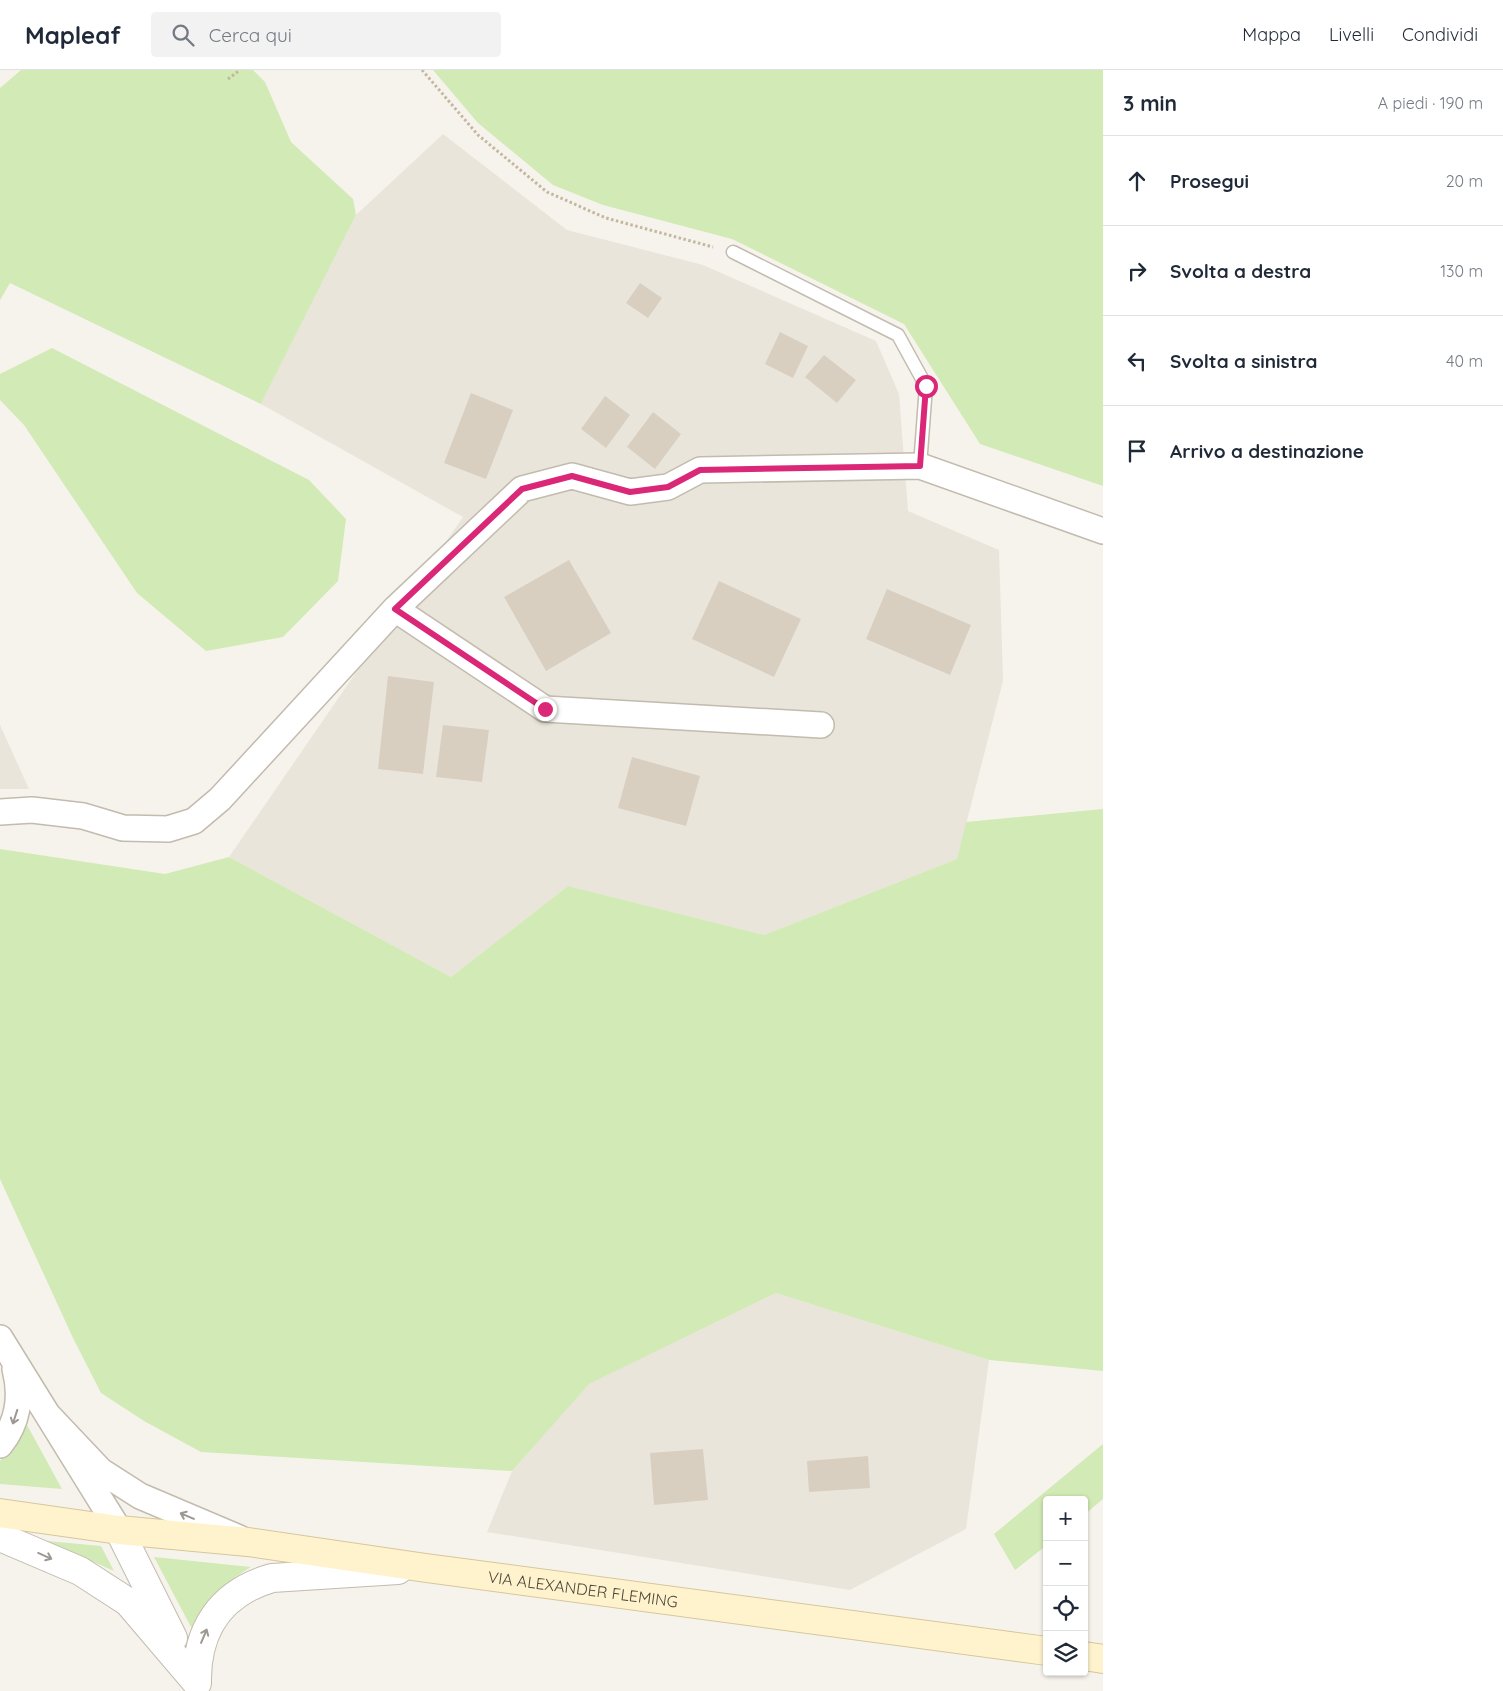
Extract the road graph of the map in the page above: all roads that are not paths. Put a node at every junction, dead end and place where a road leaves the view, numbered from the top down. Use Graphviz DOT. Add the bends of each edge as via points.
graph roads {
  1 [pos="733,252"];
  2 [pos="920,466"];
  3 [pos="1103,531"];
  4 [pos="395,609"];
  5 [pos="821,725"];
  6 [pos="0,812"];
  7 [pos="4,1345"];
  8 [pos="48,1415"];
  9 [pos="0,1445"];
  10 [pos="0,1513"];
  11 [pos="119,1530"];
  12 [pos="0,1537"];
  13 [pos="248,1542"];
  14 [pos="426,1568"];
  15 [pos="1043,1650"];
  16 [pos="1088,1657"];
  17 [pos="1103,1659"];
  18 [pos="199,1687"];
  1 -- 2 [label="lane" via="898,335 926,386"];
  2 -- 3 [label="street"];
  2 -- 4 [label="street" via="700,470 668,487 630,492 572,476 522,489"];
  4 -- 5 [label="street" via="545,709"];
  4 -- 6 [label="street" via="220,799 194,821 168,830 123,828 83,816 32,810"];
  7 -- 8 [label="street"];
  7 -- 9 [label="street, one-way" via="19,1384 19,1399 16,1415"];
  8 -- 11 [label="street"];
  13 -- 8 [label="street, one-way" via="140,1496 102,1471"];
  10 -- 11 [label="main road, VIA ALEXANDER FLEMING"];
  11 -- 13 [label="main road, VIA ALEXANDER FLEMING"];
  11 -- 18 [label="street"];
  12 -- 18 [label="street, one-way" via="80,1571 128,1602"];
  13 -- 14 [label="main road, VIA ALEXANDER FLEMING"];
  14 -- 15 [label="main road, VIA ALEXANDER FLEMING"];
  18 -- 14 [label="street, one-way" via="197,1666 200,1648 210,1623 226,1602 255,1582 272,1578"];
  16 -- 17 [label="main road"];
}
